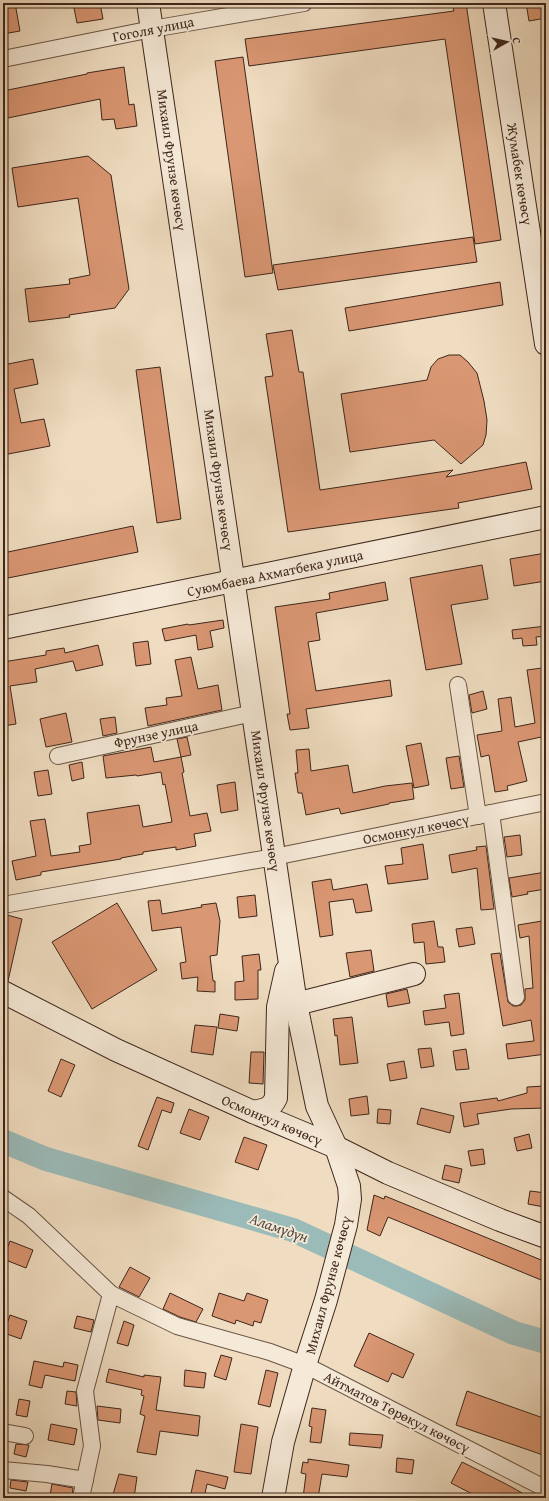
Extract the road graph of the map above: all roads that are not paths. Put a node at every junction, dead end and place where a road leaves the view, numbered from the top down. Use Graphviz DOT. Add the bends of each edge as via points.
graph roads {
  1 [pos="148,3"];
  2 [pos="304,3"];
  3 [pos="494,3"];
  4 [pos="152,29"];
  5 [pos="3,59"];
  6 [pos="546,344"];
  7 [pos="546,517"];
  8 [pos="234,581"];
  9 [pos="3,628"];
  10 [pos="458,685"];
  11 [pos="253,713"];
  12 [pos="58,756"];
  13 [pos="546,802"];
  14 [pos="485,815"];
  15 [pos="274,857"];
  16 [pos="3,905"];
  17 [pos="289,958"];
  18 [pos="414,974"];
  19 [pos="3,992"];
  20 [pos="516,997"];
  21 [pos="296,1004"];
  22 [pos="253,1112"];
  23 [pos="336,1148"];
  24 [pos="3,1198"];
  25 [pos="546,1237"];
  26 [pos="111,1294"];
  27 [pos="305,1365"];
  28 [pos="3,1432"];
  29 [pos="25,1436"];
  30 [pos="3,1470"];
  31 [pos="85,1480"];
  32 [pos="546,1489"];
  33 [pos="81,1498"];
  34 [pos="273,1498"];
  1 -- 4 [label="main road, Михаил Фрунзе көчөсү"];
  2 -- 4 [label="street, Гоголя улица"];
  3 -- 6 [label="main road, Жумабек көчөсү"];
  4 -- 5 [label="street, Гоголя улица"];
  4 -- 8 [label="main road, Михаил Фрунзе көчөсү"];
  7 -- 8 [label="main road, Суюмбаева Ахматбека улица"];
  8 -- 9 [label="main road, Суюмбаева Ахматбека улица"];
  8 -- 11 [label="main road, Михаил Фрунзе көчөсү"];
  10 -- 14 [label="street"];
  11 -- 12 [label="street, Фрунзе улица"];
  11 -- 15 [label="main road, Михаил Фрунзе көчөсү"];
  13 -- 14 [label="street, Осмонкул көчөсү"];
  14 -- 15 [label="street, Осмонкул көчөсү"];
  14 -- 20 [label="street"];
  15 -- 16 [label="street, Осмонкул көчөсү"];
  15 -- 17 [label="main road, Михаил Фрунзе көчөсү"];
  17 -- 21 [label="main road, Михаил Фрунзе көчөсү"];
  17 -- 22 [label="main road, Михаил Фрунзе көчөсү" via="278,1007 276,1098 269,1108"];
  18 -- 21 [label="main road"];
  19 -- 22 [label="main road, Осмонкул көчөсү" via="116,1050"];
  21 -- 23 [label="main road, Михаил Фрунзе көчөсү" via="317,1106"];
  22 -- 23 [label="main road, Осмонкул көчөсү"];
  23 -- 25 [label="main road, Осмонкул көчөсү" via="402,1179"];
  23 -- 27 [label="main road, Михаил Фрунзе көчөсү" via="349,1186 350,1199 346,1225 326,1300"];
  24 -- 26 [label="street, Айтматов Төрөкул көчөсү" via="29,1216"];
  26 -- 27 [label="street, Айтматов Төрөкул көчөсү" via="177,1326 270,1352"];
  26 -- 31 [label="street" via="85,1391 92,1446"];
  27 -- 32 [label="street, Айтматов Төрөкул көчөсү"];
  27 -- 34 [label="main road, Михаил Фрунзе көчөсү" via="284,1442"];
  28 -- 29 [label="street"];
  30 -- 31 [label="street"];
  31 -- 33 [label="street"];
}
